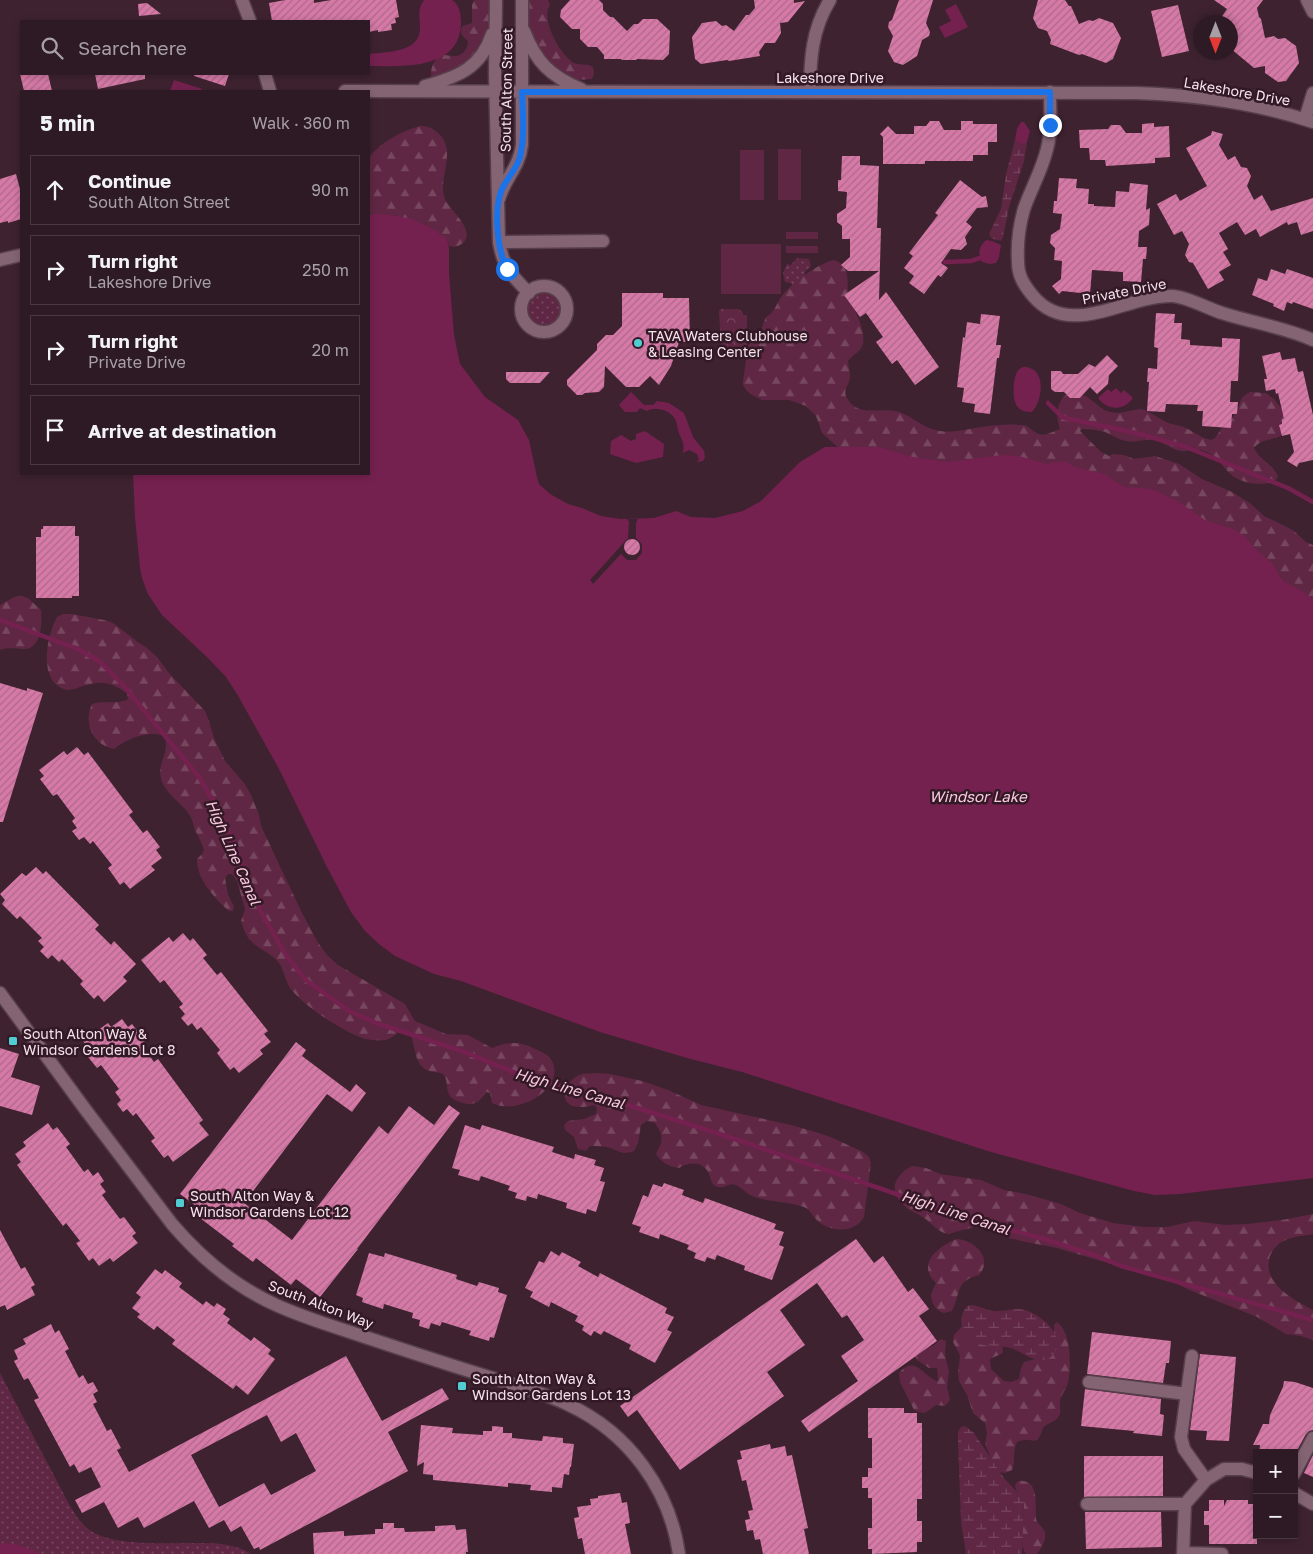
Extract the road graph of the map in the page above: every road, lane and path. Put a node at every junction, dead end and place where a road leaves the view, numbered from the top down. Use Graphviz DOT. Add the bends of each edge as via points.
graph roads {
  1 [pos="242,0"];
  2 [pos="496,0"];
  3 [pos="522,0"];
  4 [pos="830,0"];
  5 [pos="1307,0"];
  6 [pos="1313,12"];
  7 [pos="250,20"];
  8 [pos="496,24"];
  9 [pos="522,24"];
  10 [pos="265,75"];
  11 [pos="270,90"];
  12 [pos="405,90"];
  13 [pos="370,91"];
  14 [pos="495,91"];
  15 [pos="522,92"];
  16 [pos="588,92"];
  17 [pos="810,92"];
  18 [pos="1050,92"];
  19 [pos="1313,93"];
  20 [pos="1309,120"];
  21 [pos="498,206"];
  22 [pos="603,241"];
  23 [pos="499,242"];
  24 [pos="20,255"];
  25 [pos="0,260"];
  26 [pos="529,292"];
  27 [pos="1313,340"];
  28 [pos="0,993"];
  29 [pos="1192,1356"];
  30 [pos="1089,1382"];
  31 [pos="1187,1394"];
  32 [pos="1313,1438"];
  33 [pos="1298,1466"];
  34 [pos="1253,1472"];
  35 [pos="1206,1480"];
  36 [pos="1296,1494"];
  37 [pos="1087,1504"];
  38 [pos="1185,1504"];
  39 [pos="1313,1504"];
  40 [pos="679,1554"];
  41 [pos="1183,1554"];
  42 [pos="1222,1554"];
  1 -- 7 [label="street"];
  2 -- 8 [label="street, South Alton Street"];
  3 -- 9 [label="street, South Alton Street"];
  4 -- 17 [label="street" via="812,45"];
  5 -- 6 [label="street"];
  8 -- 12 [label="street" via="485,52 465,71 447,80"];
  8 -- 14 [label="street, South Alton Street"];
  9 -- 15 [label="street, South Alton Street"];
  9 -- 16 [label="street" via="533,51 544,66 564,82"];
  10 -- 11 [label="street"];
  12 -- 13 [label="street, Lakeshore Drive"];
  12 -- 14 [label="street, Lakeshore Drive"];
  14 -- 15 [label="street, Lakeshore Drive"];
  14 -- 21 [label="street, South Alton Street"];
  15 -- 16 [label="street, Lakeshore Drive"];
  15 -- 21 [label="street, South Alton Street" via="520,155 503,188"];
  16 -- 17 [label="street, Lakeshore Drive"];
  17 -- 18 [label="street, Lakeshore Drive"];
  18 -- 20 [label="street, Lakeshore Drive" via="1180,95 1259,107"];
  18 -- 27 [label="street, Private Drive" via="1048,146 1023,212 1018,247 1021,280 1041,305 1059,314 1078,315 1162,297 1176,297"];
  19 -- 20 [label="street"];
  21 -- 23 [label="street, South Alton Street"];
  22 -- 23 [label="street"];
  23 -- 26 [label="street, South Alton Street" via="507,269"];
  24 -- 25 [label="street"];
  28 -- 40 [label="street, South Alton Way" via="172,1224 211,1263 246,1289 285,1309 556,1399 589,1416 627,1446 648,1472 669,1512"];
  29 -- 31 [label="street"];
  30 -- 31 [label="street"];
  31 -- 35 [label="street" via="1181,1437 1184,1449"];
  32 -- 33 [label="street"];
  34 -- 35 [label="street" via="1224,1469"];
  35 -- 38 [label="street"];
  36 -- 39 [label="street"];
  37 -- 38 [label="street"];
  38 -- 41 [label="street"];
  41 -- 42 [label="street"];
}
